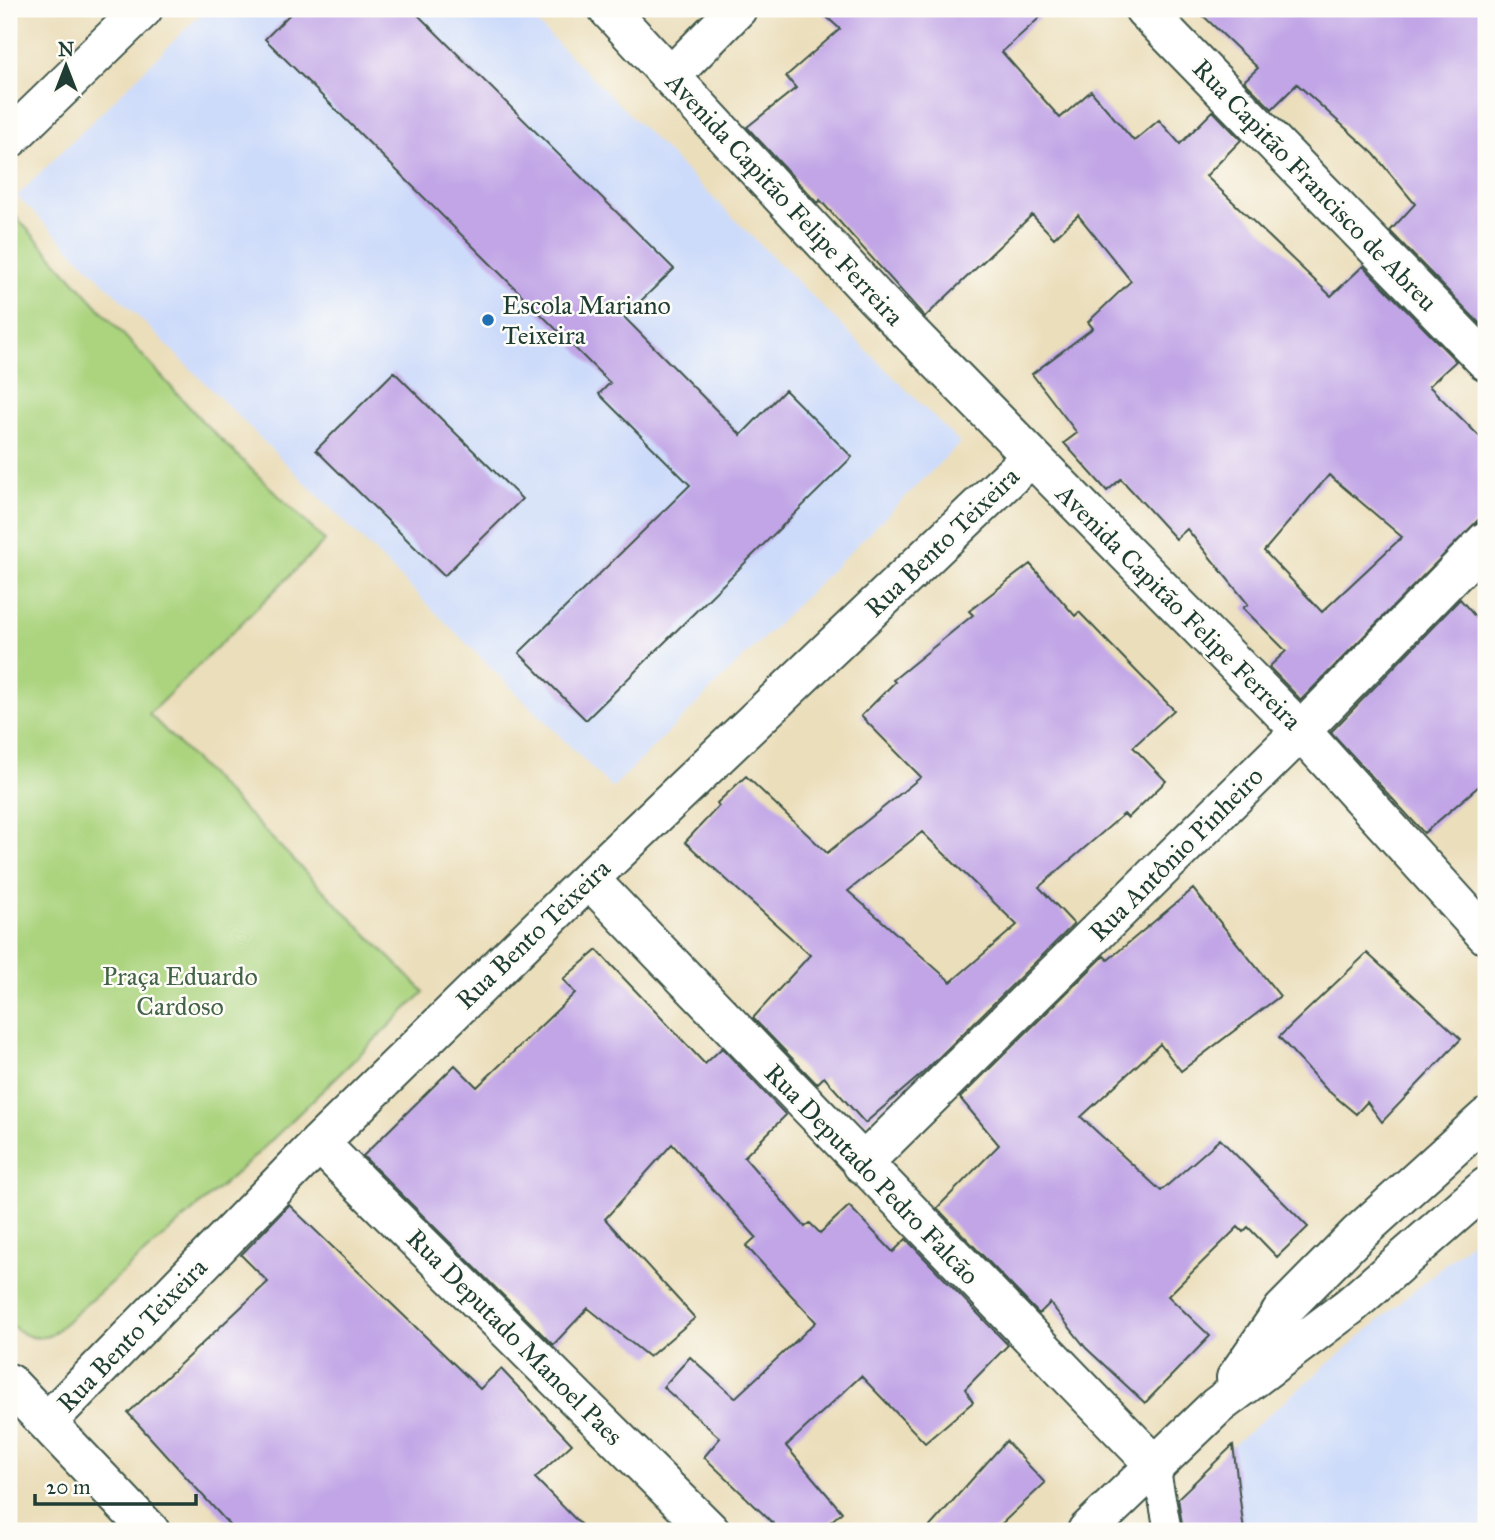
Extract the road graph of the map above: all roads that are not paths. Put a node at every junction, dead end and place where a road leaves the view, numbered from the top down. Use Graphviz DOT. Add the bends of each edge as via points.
graph roads {
  1 [pos="143,9"];
  2 [pos="607,9"];
  3 [pos="737,9"];
  4 [pos="1144,9"];
  5 [pos="671,75"];
  6 [pos="9,139"];
  7 [pos="1486,360"];
  8 [pos="1030,458"];
  9 [pos="1486,541"];
  10 [pos="1301,731"];
  11 [pos="589,880"];
  12 [pos="1486,935"];
  13 [pos="1486,1118"];
  14 [pos="319,1143"];
  15 [pos="862,1164"];
  16 [pos="1486,1187"];
  17 [pos="9,1383"];
  18 [pos="1217,1406"];
  19 [pos="47,1422"];
  20 [pos="1156,1466"];
  21 [pos="150,1531"];
  22 [pos="710,1531"];
  23 [pos="1087,1531"];
  24 [pos="1168,1531"];
  1 -- 6 [label="street"];
  2 -- 5 [label="street, Avenida Capitão Felipe Ferreira"];
  3 -- 5 [label="street"];
  4 -- 7 [label="street, Rua Capitão Francisco de Abreu"];
  5 -- 8 [label="street, Avenida Capitão Felipe Ferreira"];
  8 -- 10 [label="street, Avenida Capitão Felipe Ferreira"];
  8 -- 11 [label="street, Rua Bento Teixeira"];
  9 -- 10 [label="street, Rua Antônio Pinheiro"];
  10 -- 12 [label="street, Avenida Capitão Felipe Ferreira"];
  10 -- 15 [label="street, Rua Antônio Pinheiro"];
  11 -- 14 [label="street, Rua Bento Teixeira"];
  11 -- 15 [label="street, Rua Deputado Pedro Falcão"];
  13 -- 18 [label="street" via="1358,1234 1283,1310"];
  14 -- 19 [label="street, Rua Bento Teixeira"];
  14 -- 22 [label="street, Rua Deputado Manoel Paes"];
  15 -- 20 [label="street, Rua Deputado Pedro Falcão"];
  16 -- 18 [label="street" via="1350,1306"];
  17 -- 19 [label="street"];
  18 -- 20 [label="street"];
  19 -- 21 [label="street"];
  20 -- 23 [label="street"];
  20 -- 24 [label="lane"];
}
